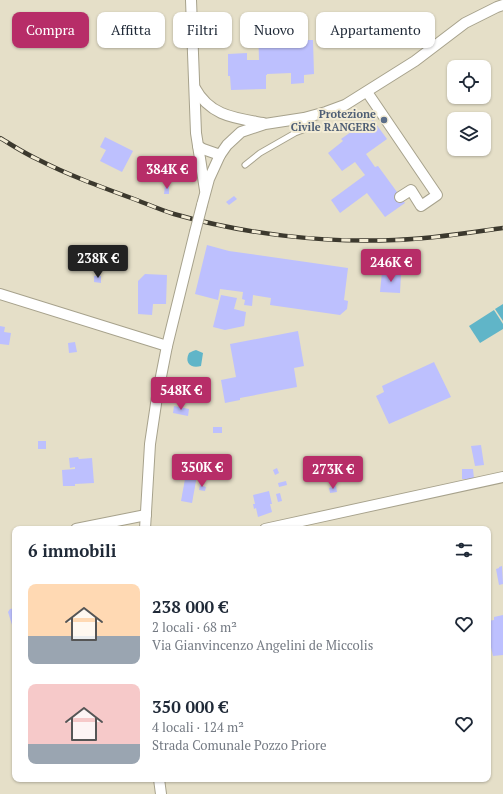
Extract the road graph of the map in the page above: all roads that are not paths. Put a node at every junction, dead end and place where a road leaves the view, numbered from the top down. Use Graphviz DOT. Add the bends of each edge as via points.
graph roads {
  1 [pos="191,0"];
  2 [pos="503,6"];
  3 [pos="194,87"];
  4 [pos="367,92"];
  5 [pos="310,116"];
  6 [pos="265,124"];
  7 [pos="198,146"];
  8 [pos="220,155"];
  9 [pos="245,166"];
  10 [pos="206,192"];
  11 [pos="400,197"];
  12 [pos="0,294"];
  13 [pos="167,346"];
  14 [pos="503,477"];
  15 [pos="146,515"];
  16 [pos="91,526"];
  17 [pos="145,526"];
  18 [pos="278,526"];
  19 [pos="159,782"];
  20 [pos="161,794"];
  1 -- 3 [label="street"];
  2 -- 4 [label="street" via="465,23 416,62"];
  3 -- 6 [label="street" via="206,104 215,110 236,118"];
  3 -- 7 [label="street"];
  4 -- 5 [label="street" via="346,105"];
  4 -- 11 [label="street" via="437,195 421,206 411,190"];
  5 -- 6 [label="street"];
  5 -- 9 [label="lane" via="303,130 260,153"];
  6 -- 8 [label="street" via="241,132"];
  7 -- 8 [label="street"];
  7 -- 10 [label="street"];
  8 -- 10 [label="street"];
  10 -- 13 [label="street, bridge"];
  12 -- 13 [label="street"];
  13 -- 15 [label="street" via="150,444"];
  14 -- 18 [label="street"];
  15 -- 16 [label="street"];
  15 -- 17 [label="street"];
  19 -- 20 [label="street"];
}
